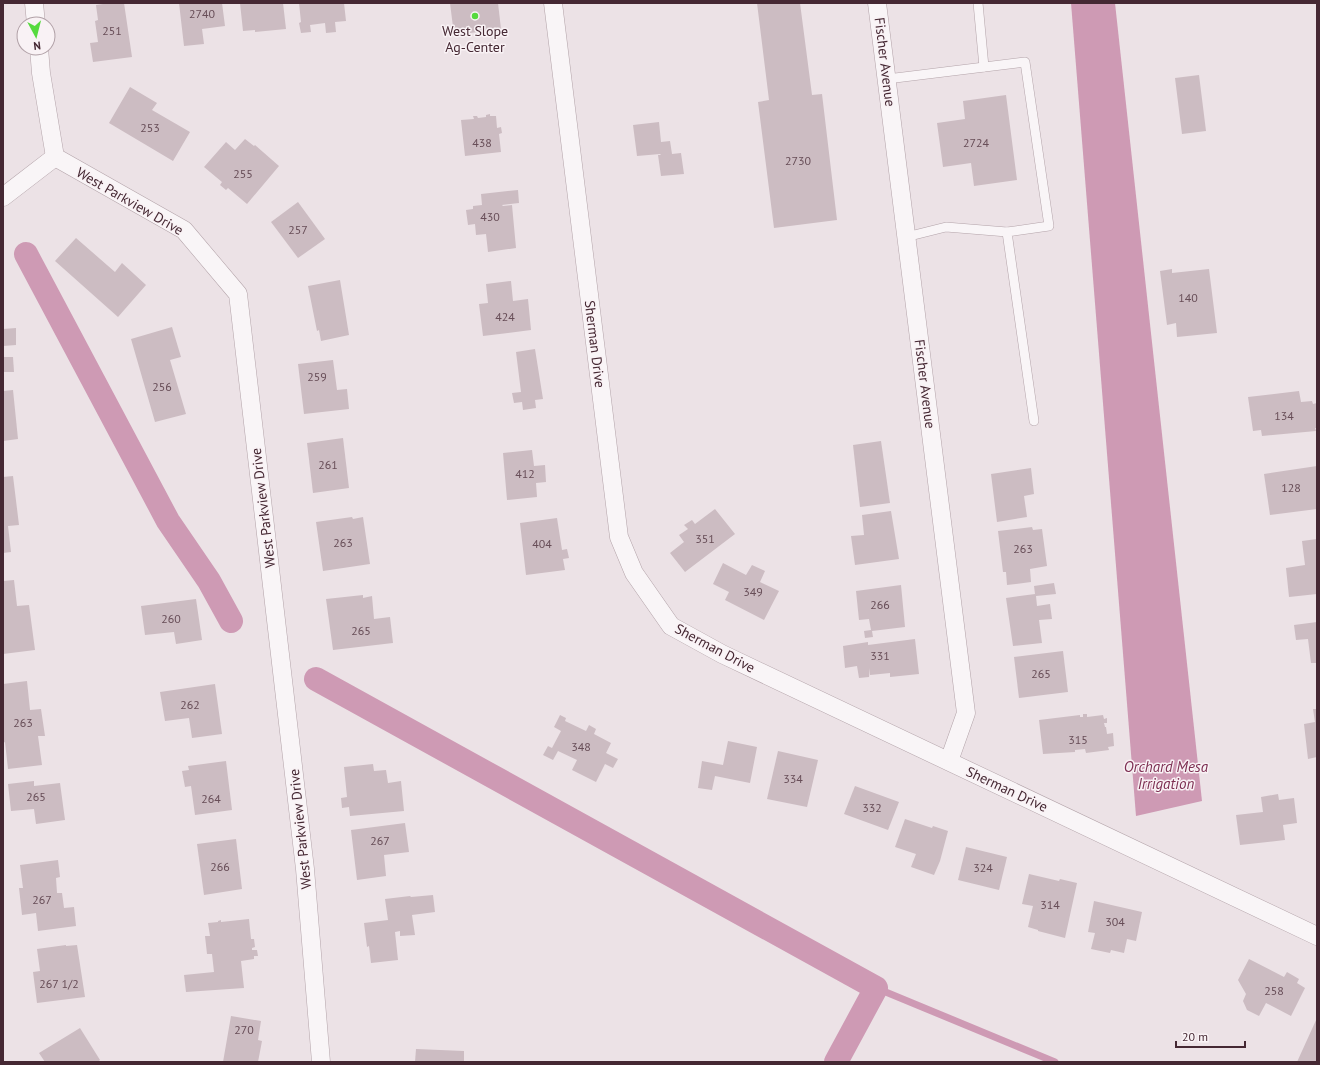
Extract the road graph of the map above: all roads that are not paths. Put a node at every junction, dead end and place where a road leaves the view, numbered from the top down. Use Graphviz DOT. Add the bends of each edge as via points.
graph roads {
  1 [pos="34,3"];
  2 [pos="553,3"];
  3 [pos="877,3"];
  4 [pos="978,3"];
  5 [pos="35,16"];
  6 [pos="40,56"];
  7 [pos="984,68"];
  8 [pos="887,79"];
  9 [pos="55,157"];
  10 [pos="3,197"];
  11 [pos="1007,232"];
  12 [pos="906,237"];
  13 [pos="1034,421"];
  14 [pos="948,761"];
  15 [pos="1317,936"];
  16 [pos="321,1062"];
  1 -- 5 [label="street"];
  2 -- 14 [label="street, Sherman Drive" via="619,537 634,573 671,626 722,654"];
  3 -- 8 [label="street, Fischer Avenue"];
  4 -- 7 [label="lane"];
  6 -- 9 [label="street"];
  7 -- 8 [label="lane"];
  7 -- 11 [label="lane" via="1025,62 1050,226"];
  8 -- 12 [label="street, Fischer Avenue"];
  9 -- 10 [label="street"];
  9 -- 16 [label="street, West Parkview Drive" via="184,230 238,294 305,869"];
  11 -- 12 [label="lane" via="946,227"];
  11 -- 13 [label="lane"];
  12 -- 14 [label="street, Fischer Avenue" via="966,713"];
  14 -- 15 [label="street, Sherman Drive"];
}
